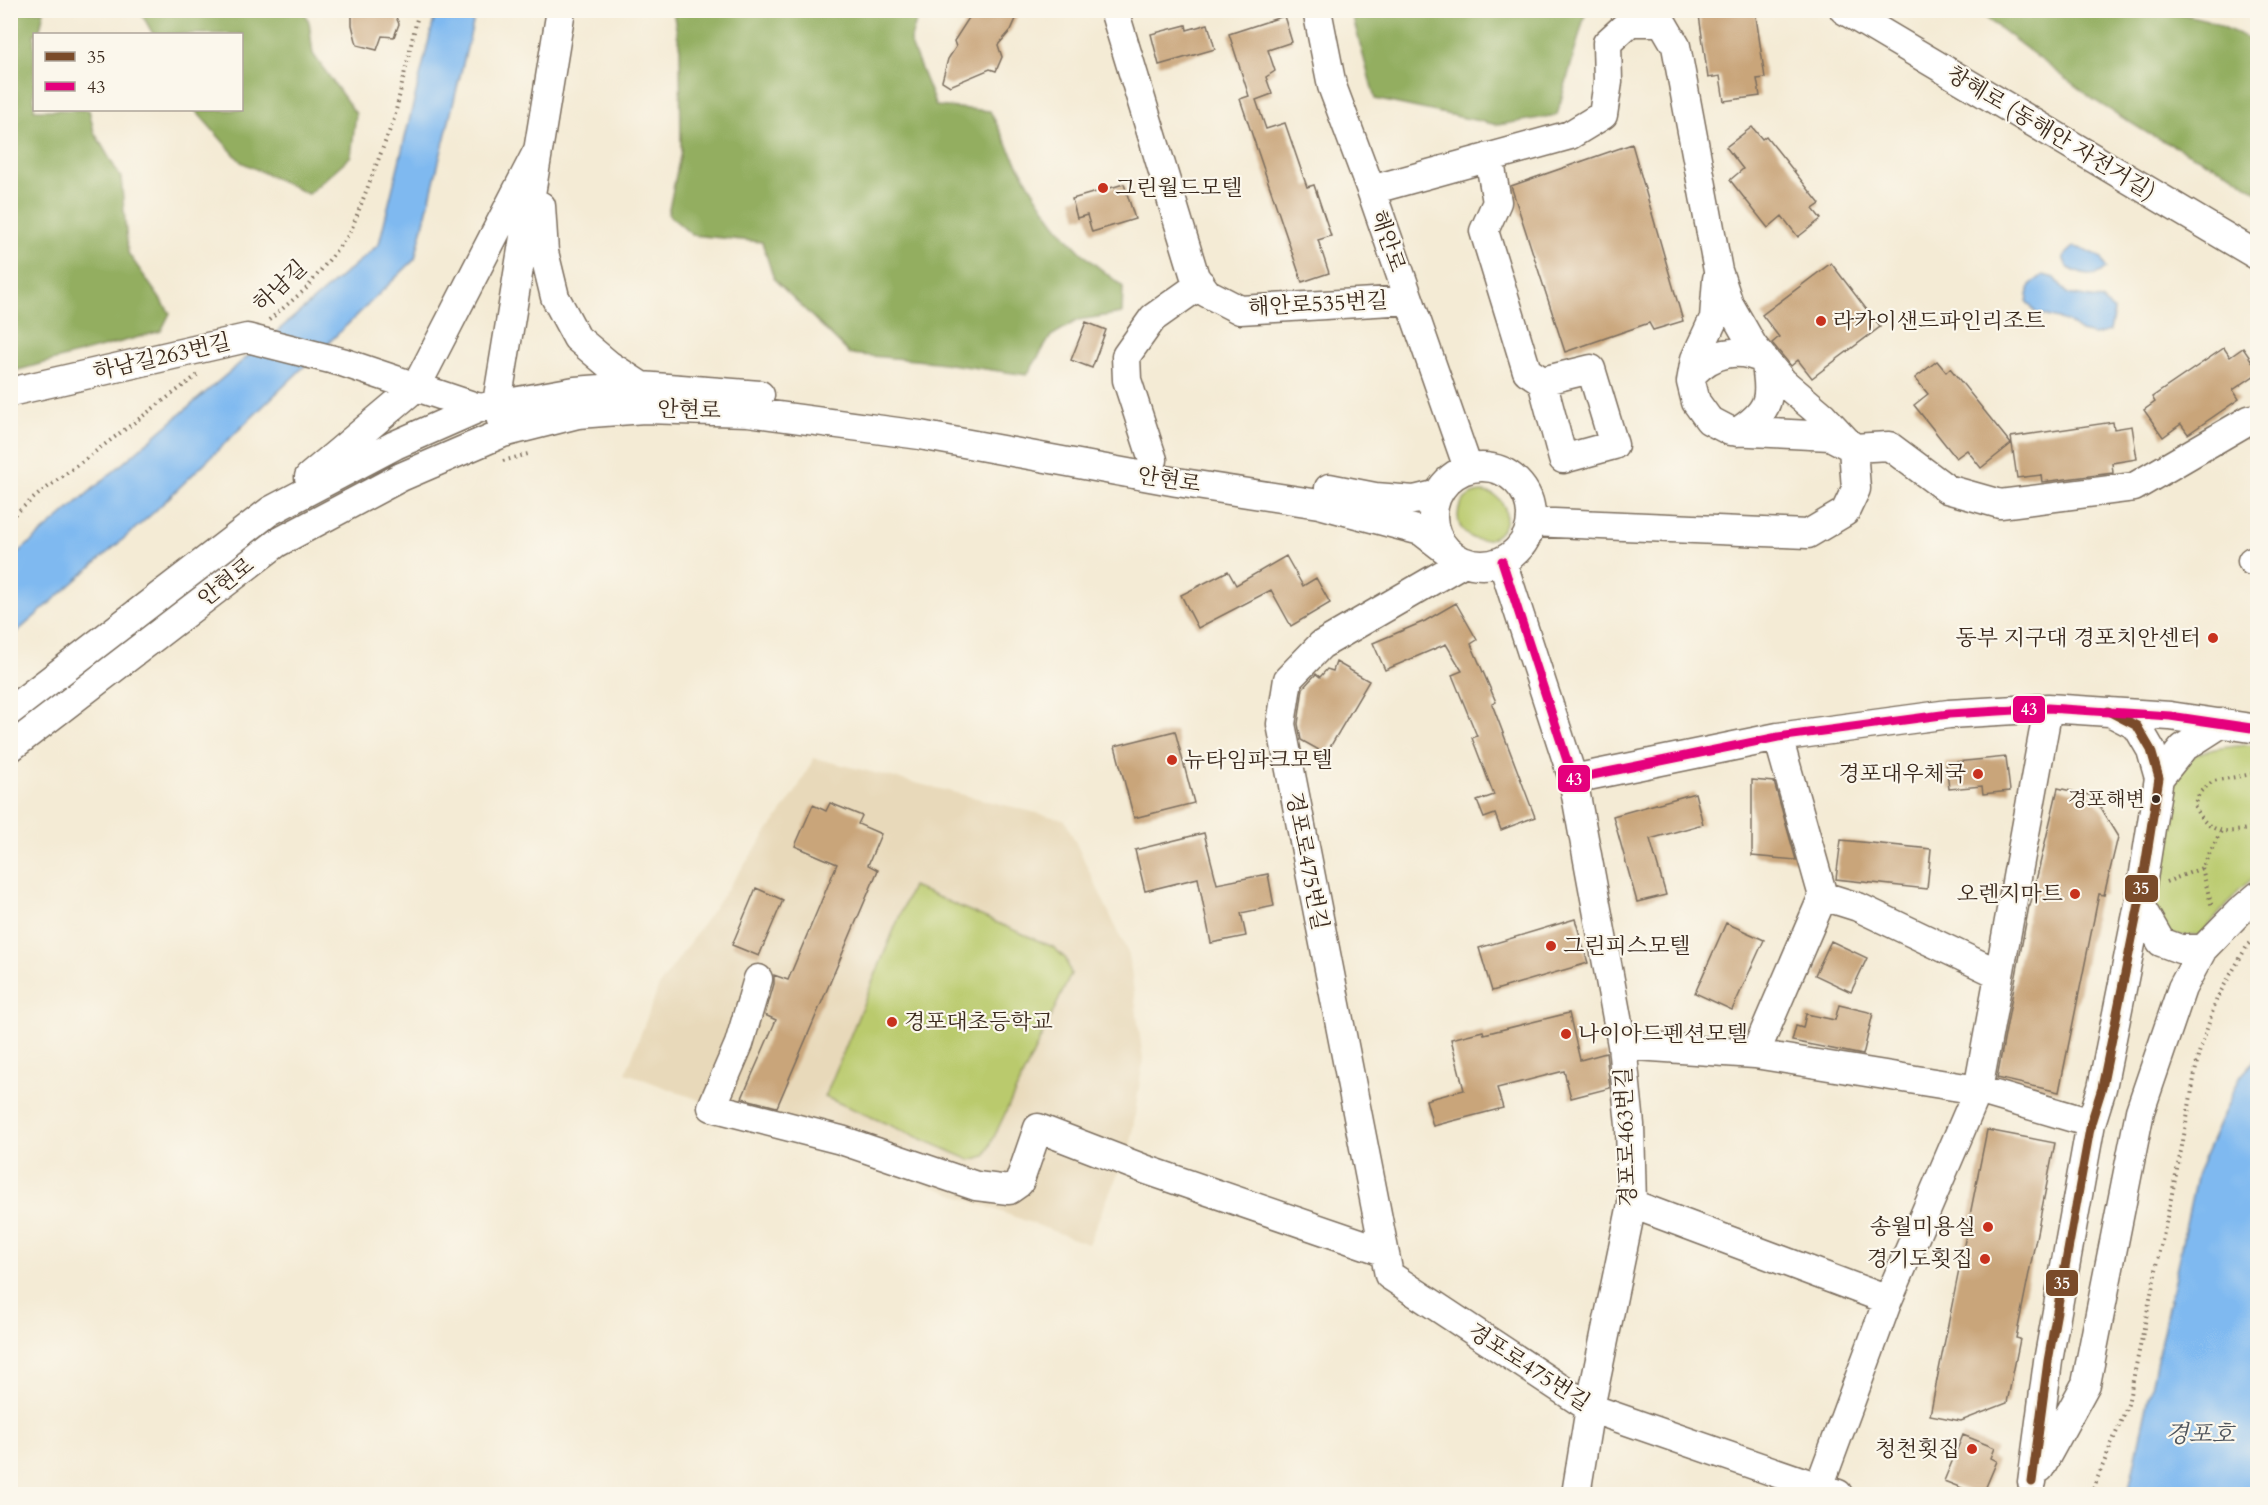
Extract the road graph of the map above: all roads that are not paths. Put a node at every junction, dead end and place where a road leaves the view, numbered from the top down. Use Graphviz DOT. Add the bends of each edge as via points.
graph roads {
  1 [pos="561,10"];
  2 [pos="1114,10"];
  3 [pos="1317,10"];
  4 [pos="1844,10"];
  5 [pos="538,150"];
  6 [pos="1489,157"];
  7 [pos="1371,190"];
  8 [pos="2258,256"];
  9 [pos="1718,271"];
  10 [pos="1201,284"];
  11 [pos="1408,300"];
  12 [pos="1764,360"];
  13 [pos="1693,373"];
  14 [pos="1542,381"];
  15 [pos="641,386"];
  16 [pos="416,387"];
  17 [pos="10,392"];
  18 [pos="488,406"];
  19 [pos="2258,418"];
  20 [pos="1737,432"];
  21 [pos="503,433"];
  22 [pos="1853,448"];
  23 [pos="1153,460"];
  24 [pos="1468,468"];
  25 [pos="1438,494"];
  26 [pos="264,516"];
  27 [pos="1531,522"];
  28 [pos="1455,557"];
  29 [pos="1502,561"];
  30 [pos="2048,708"];
  31 [pos="10,711"];
  32 [pos="2108,711"];
  33 [pos="2222,723"];
  34 [pos="2258,729"];
  35 [pos="1778,737"];
  36 [pos="10,748"];
  37 [pos="2159,778"];
  38 [pos="1573,779"];
  39 [pos="2148,894"];
  40 [pos="1823,896"];
  41 [pos="2258,896"];
  42 [pos="2204,949"];
  43 [pos="2000,974"];
  44 [pos="758,979"];
  45 [pos="1622,1045"];
  46 [pos="1755,1054"];
  47 [pos="1978,1090"];
  48 [pos="2091,1124"];
  49 [pos="1632,1204"];
  50 [pos="1383,1251"];
  51 [pos="1888,1300"];
  52 [pos="1590,1408"];
  53 [pos="2030,1488"];
  54 [pos="1829,1491"];
  55 [pos="1576,1494"];
  1 -- 5 [label="street"];
  2 -- 10 [label="street, 해안로535번길" via="1195,277"];
  3 -- 7 [label="street, 해안로" via="1332,86"];
  4 -- 8 [label="street, 창혜로 (동해안 자전거길)"];
  5 -- 15 [label="street" via="544,252 555,297 578,338"];
  5 -- 16 [label="street"];
  5 -- 18 [label="street"];
  6 -- 7 [label="street"];
  6 -- 9 [label="street" via="1570,135 1603,116 1608,82 1606,43 1630,22 1662,22 1676,46"];
  6 -- 14 [label="street" via="1497,202 1484,231 1527,371"];
  7 -- 11 [label="street, 해안로"];
  9 -- 12 [label="street" via="1729,304"];
  9 -- 13 [label="street" via="1714,318 1695,359"];
  10 -- 11 [label="street, 해안로535번길" via="1207,293 1240,310"];
  10 -- 23 [label="street" via="1153,318 1126,356 1127,380"];
  11 -- 24 [label="street, 해안로"];
  12 -- 13 [label="street" via="1752,354 1716,356"];
  12 -- 20 [label="street" via="1769,383 1766,404 1756,420"];
  12 -- 22 [label="street"];
  13 -- 20 [label="street" via="1696,402 1709,420"];
  15 -- 18 [label="street, 안현로" via="575,391"];
  15 -- 23 [label="street, 안현로" via="745,393"];
  16 -- 17 [label="street, 하남길263번길" via="342,362 253,340"];
  16 -- 18 [label="street, 하남길263번길"];
  16 -- 26 [label="street"];
  18 -- 21 [label="street"];
  18 -- 26 [label="street, 안현로" via="395,446"];
  19 -- 22 [label="street" via="2134,487 2000,504 1947,489 1889,446"];
  20 -- 22 [label="street" via="1830,436"];
  21 -- 28 [label="street, 안현로" via="578,414 644,409 748,412 920,435 1319,504 1421,531"];
  21 -- 36 [label="street, 안현로" via="401,477 277,543"];
  22 -- 27 [label="street" via="1856,489 1845,512 1808,534"];
  23 -- 25 [label="street, 안현로" via="1375,497 1414,500"];
  24 -- 25 [label="street" via="1445,483"];
  24 -- 27 [label="street" via="1501,470 1514,479 1525,491"];
  25 -- 28 [label="street" via="1433,524 1438,539"];
  26 -- 31 [label="street, 안현로"];
  27 -- 29 [label="street" via="1516,552"];
  28 -- 29 [label="street" via="1476,565"];
  28 -- 50 [label="street, 경포로475번길" via="1321,645 1288,679 1281,724"];
  29 -- 38 [label="street"];
  30 -- 32 [label="street"];
  30 -- 35 [label="street" via="1948,714"];
  30 -- 43 [label="street"];
  32 -- 33 [label="street"];
  32 -- 37 [label="street" via="2138,726 2151,750"];
  33 -- 34 [label="street"];
  33 -- 37 [label="street" via="2183,748"];
  35 -- 38 [label="street"];
  35 -- 40 [label="street"];
  37 -- 39 [label="street"];
  38 -- 45 [label="street, 경포로463번길"];
  39 -- 42 [label="street" via="2161,942 2180,949"];
  39 -- 48 [label="street"];
  40 -- 43 [label="street" via="1858,907"];
  40 -- 46 [label="street"];
  41 -- 42 [label="street"];
  42 -- 53 [label="street" via="2182,988 2140,1111 2086,1384"];
  43 -- 47 [label="street"];
  44 -- 50 [label="street" via="739,1044 712,1107 841,1140 976,1186 1009,1190 1019,1183 1038,1128"];
  45 -- 46 [label="street"];
  45 -- 49 [label="street, 경포로463번길"];
  46 -- 47 [label="street"];
  47 -- 48 [label="street"];
  47 -- 51 [label="street"];
  48 -- 53 [label="street" via="2048,1360"];
  49 -- 51 [label="street"];
  49 -- 52 [label="street, 경포로463번길"];
  50 -- 52 [label="street, 경포로475번길" via="1389,1275"];
  51 -- 54 [label="street"];
  52 -- 54 [label="street, 경포로475번길"];
  52 -- 55 [label="street, 경포로463번길"];
}
